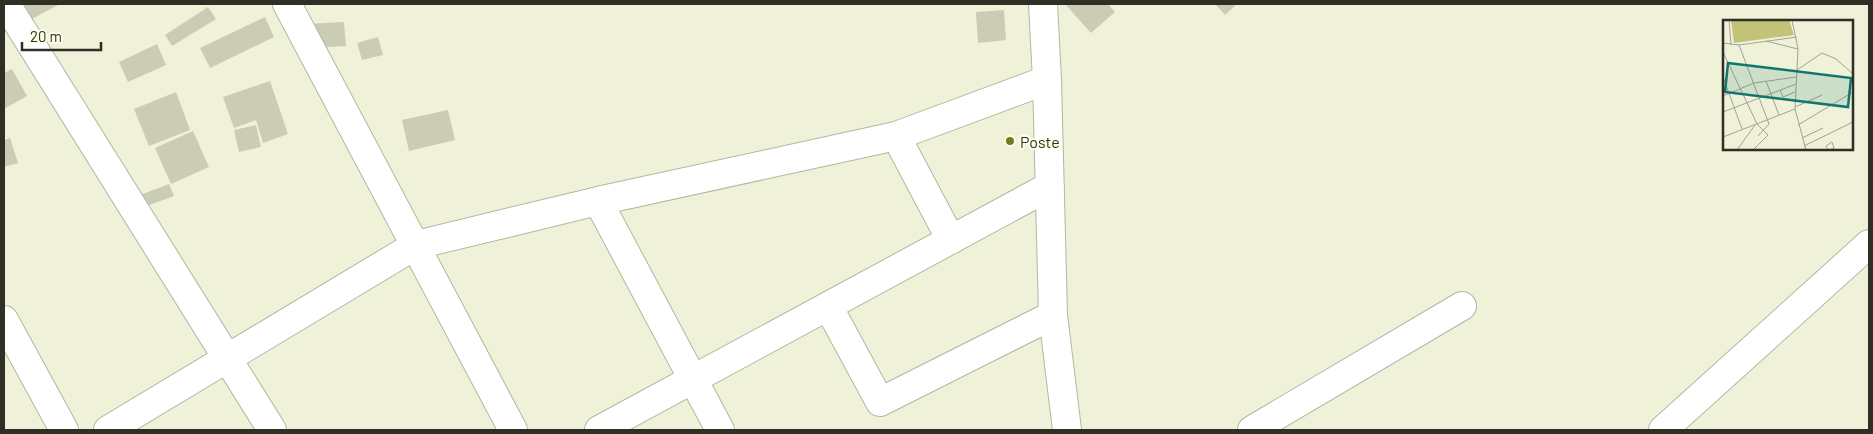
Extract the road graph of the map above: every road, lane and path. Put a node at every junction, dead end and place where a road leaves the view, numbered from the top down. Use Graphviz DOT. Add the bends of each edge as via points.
graph roads {
  1 [pos="6,4"];
  2 [pos="287,4"];
  3 [pos="1043,4"];
  4 [pos="1047,80"];
  5 [pos="896,136"];
  6 [pos="1050,186"];
  7 [pos="598,201"];
  8 [pos="951,240"];
  9 [pos="1869,244"];
  10 [pos="416,245"];
  11 [pos="828,306"];
  12 [pos="1462,306"];
  13 [pos="1053,315"];
  14 [pos="4,320"];
  15 [pos="227,359"];
  16 [pos="693,379"];
  17 [pos="64,430"];
  18 [pos="108,430"];
  19 [pos="272,430"];
  20 [pos="513,430"];
  21 [pos="599,430"];
  22 [pos="720,430"];
  23 [pos="1067,430"];
  24 [pos="1252,430"];
  25 [pos="1663,430"];
  1 -- 15 [label="street"];
  2 -- 10 [label="street"];
  3 -- 4 [label="street"];
  4 -- 5 [label="street"];
  4 -- 6 [label="street"];
  5 -- 7 [label="street"];
  5 -- 8 [label="street"];
  6 -- 8 [label="street"];
  6 -- 13 [label="street"];
  7 -- 10 [label="street"];
  7 -- 16 [label="street"];
  8 -- 11 [label="street"];
  9 -- 25 [label="street"];
  10 -- 15 [label="street"];
  10 -- 20 [label="street"];
  11 -- 13 [label="street" via="880,402"];
  11 -- 16 [label="street"];
  12 -- 24 [label="street"];
  13 -- 23 [label="street"];
  14 -- 17 [label="street"];
  15 -- 18 [label="street"];
  15 -- 19 [label="street"];
  16 -- 21 [label="street"];
  16 -- 22 [label="street"];
}
